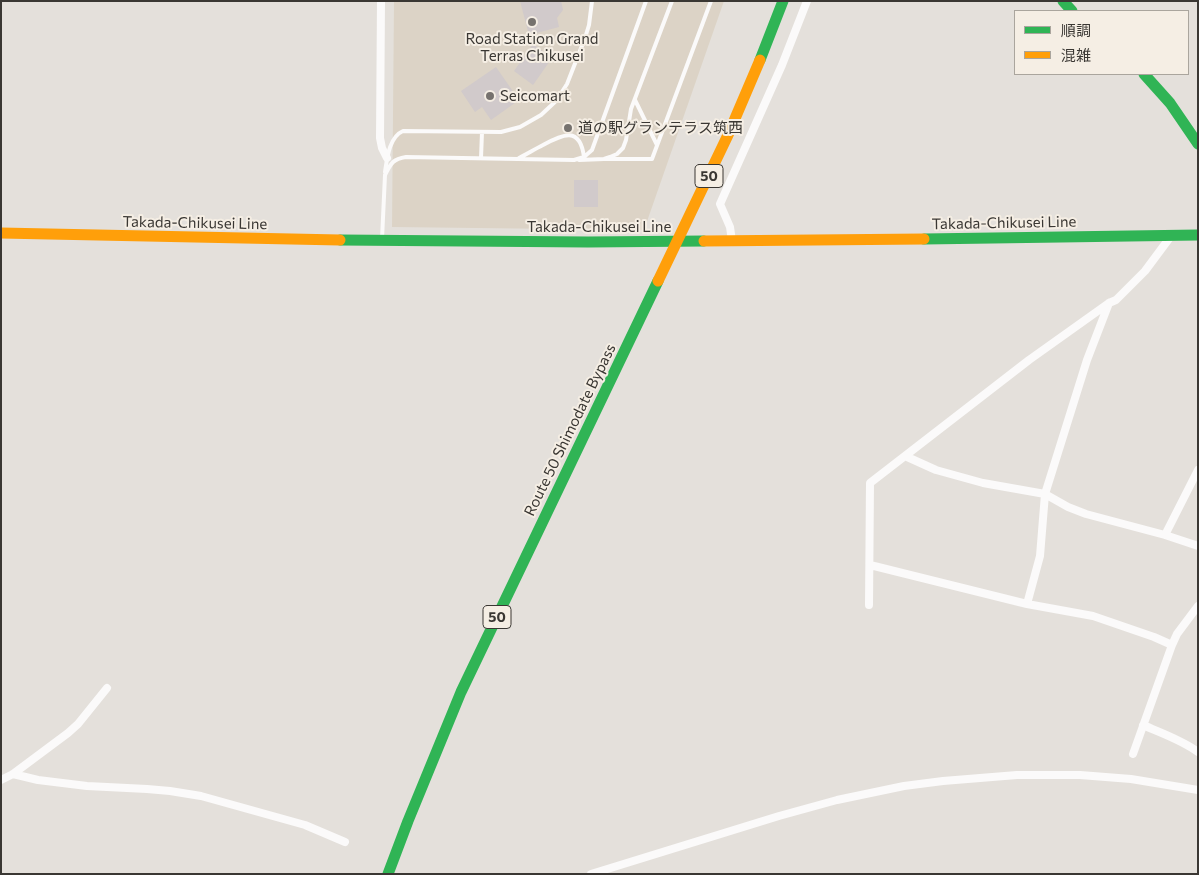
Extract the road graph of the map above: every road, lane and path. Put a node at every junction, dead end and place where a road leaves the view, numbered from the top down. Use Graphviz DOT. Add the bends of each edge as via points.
graph roads {
  1 [pos="381,1"];
  2 [pos="592,1"];
  3 [pos="646,1"];
  4 [pos="672,1"];
  5 [pos="711,1"];
  6 [pos="783,1"];
  7 [pos="807,1"];
  8 [pos="1145,75"];
  9 [pos="635,100"];
  10 [pos="482,132"];
  11 [pos="1198,144"];
  12 [pos="657,145"];
  13 [pos="584,156"];
  14 [pos="387,158"];
  15 [pos="481,158"];
  16 [pos="518,159"];
  17 [pos="604,159"];
  18 [pos="574,160"];
  19 [pos="385,175"];
  20 [pos="1,233"];
  21 [pos="1195,234"];
  22 [pos="1171,236"];
  23 [pos="382,241"];
  24 [pos="678,241"];
  25 [pos="732,241"];
  26 [pos="1110,303"];
  27 [pos="905,456"];
  28 [pos="1198,470"];
  29 [pos="1045,494"];
  30 [pos="1165,536"];
  31 [pos="1198,546"];
  32 [pos="870,565"];
  33 [pos="1027,604"];
  34 [pos="869,605"];
  35 [pos="1198,606"];
  36 [pos="1172,645"];
  37 [pos="107,688"];
  38 [pos="1143,725"];
  39 [pos="1198,752"];
  40 [pos="1133,754"];
  41 [pos="13,774"];
  42 [pos="1,780"];
  43 [pos="1198,790"];
  44 [pos="345,842"];
  45 [pos="388,874"];
  46 [pos="591,874"];
  1 -- 14 [label="street" via="380,138"];
  2 -- 10 [label="lane" via="586,38 567,84 556,101 542,115 520,127"];
  3 -- 13 [label="lane" via="595,144"];
  4 -- 9 [label="lane"];
  5 -- 12 [label="lane"];
  6 -- 24 [label="main road, Route 50 Shimodate Bypass / 50" via="728,136"];
  7 -- 25 [label="street" via="720,204"];
  8 -- 11 [label="main road" via="1170,103"];
  9 -- 12 [label="lane"];
  9 -- 17 [label="lane" via="623,148"];
  10 -- 14 [label="lane" via="403,131 394,138"];
  10 -- 15 [label="lane"];
  12 -- 17 [label="lane" via="652,159"];
  13 -- 16 [label="lane" via="577,138 570,135 560,136"];
  13 -- 18 [label="lane"];
  14 -- 19 [label="lane"];
  15 -- 16 [label="lane"];
  15 -- 19 [label="lane" via="398,158"];
  16 -- 18 [label="lane"];
  17 -- 18 [label="lane"];
  19 -- 23 [label="lane"];
  20 -- 23 [label="main road, Takada-Chikusei Line"];
  21 -- 22 [label="main road, Takada-Chikusei Line"];
  22 -- 25 [label="main road, Takada-Chikusei Line"];
  22 -- 26 [label="street" via="1145,271"];
  23 -- 24 [label="main road, Takada-Chikusei Line"];
  24 -- 25 [label="main road, Takada-Chikusei Line"];
  24 -- 45 [label="main road, Route 50 Shimodate Bypass / 50" via="461,692"];
  26 -- 27 [label="street"];
  26 -- 29 [label="street" via="1087,360"];
  27 -- 29 [label="street" via="936,470"];
  27 -- 32 [label="street" via="870,483"];
  28 -- 30 [label="street"];
  29 -- 30 [label="street" via="1086,514"];
  29 -- 33 [label="street" via="1040,556"];
  30 -- 31 [label="street"];
  32 -- 33 [label="street"];
  32 -- 34 [label="street"];
  33 -- 36 [label="street" via="1098,617"];
  35 -- 36 [label="street"];
  36 -- 38 [label="street"];
  37 -- 41 [label="street" via="78,724"];
  38 -- 39 [label="street"];
  38 -- 40 [label="street"];
  41 -- 42 [label="street"];
  41 -- 44 [label="street" via="87,786 201,796 305,825"];
  43 -- 46 [label="street" via="1080,775 1017,775 904,786 779,816"];
}
